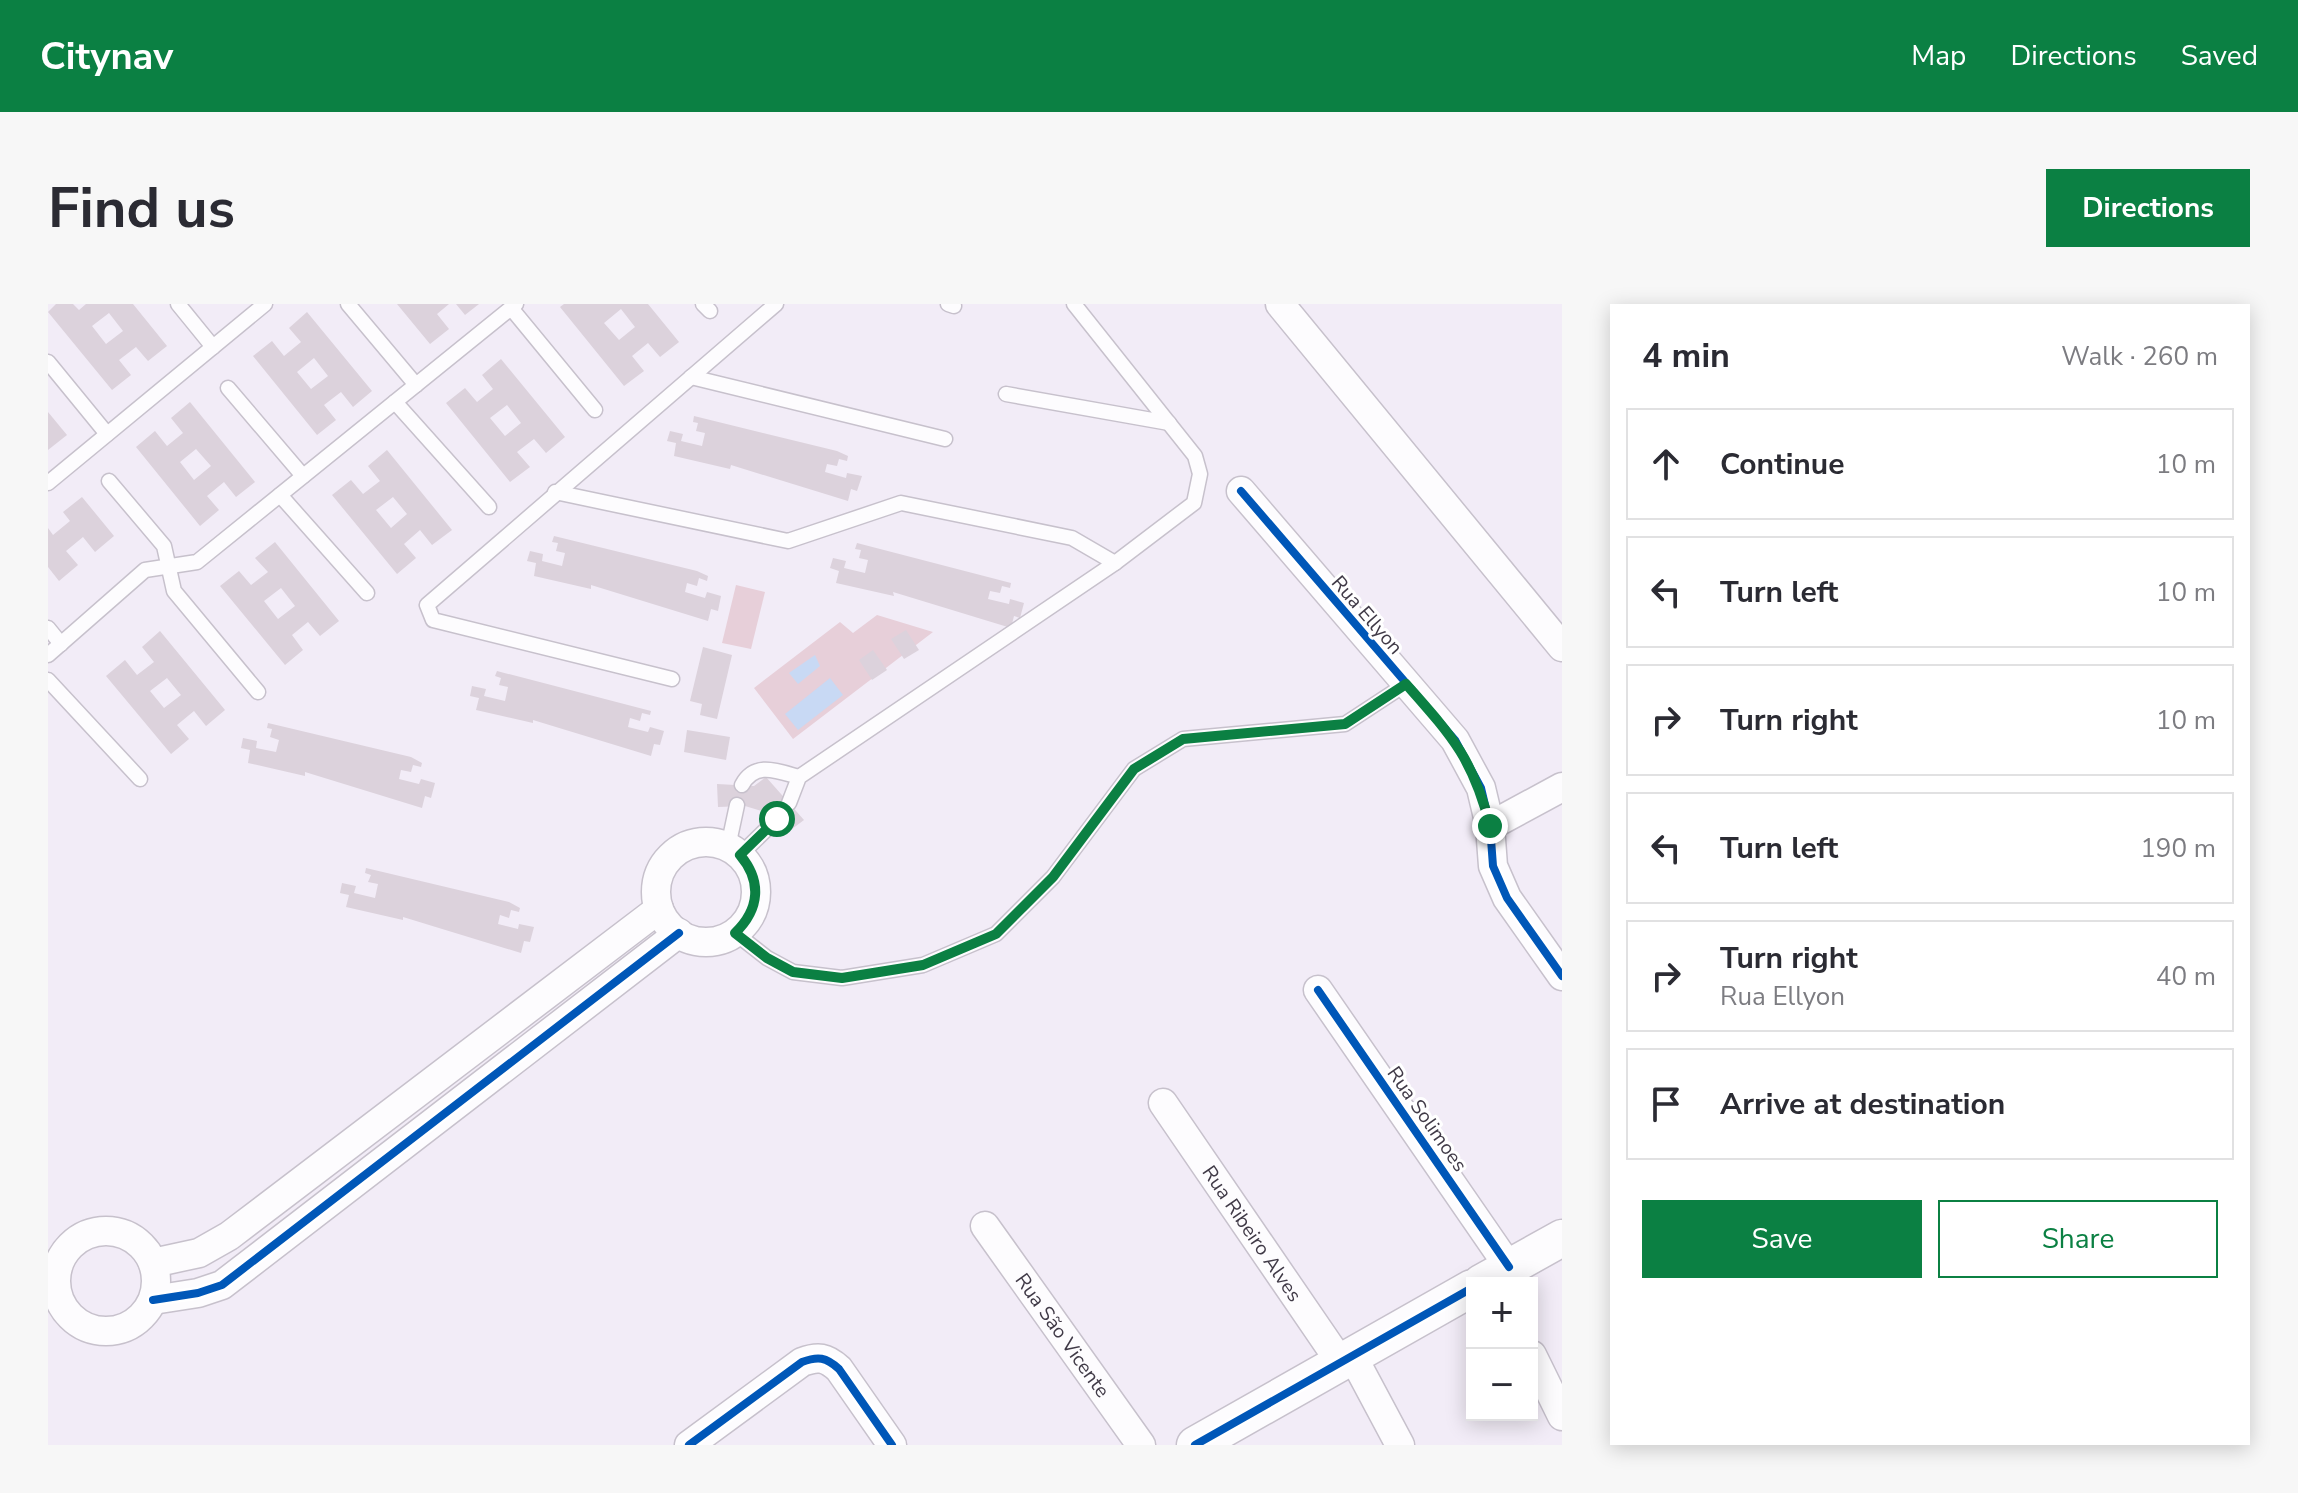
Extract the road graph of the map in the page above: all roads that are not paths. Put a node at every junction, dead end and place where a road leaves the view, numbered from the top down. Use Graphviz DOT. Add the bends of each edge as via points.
graph roads {
  1 [pos="178,304"];
  2 [pos="265,304"];
  3 [pos="348,304"];
  4 [pos="776,304"];
  5 [pos="1074,304"];
  6 [pos="1280,304"];
  7 [pos="514,306"];
  8 [pos="213,347"];
  9 [pos="48,362"];
  10 [pos="691,377"];
  11 [pos="416,385"];
  12 [pos="228,388"];
  13 [pos="1006,394"];
  14 [pos="395,402"];
  15 [pos="595,410"];
  16 [pos="1169,423"];
  17 [pos="107,434"];
  18 [pos="945,439"];
  19 [pos="303,476"];
  20 [pos="109,481"];
  21 [pos="48,483"];
  22 [pos="1241,491"];
  23 [pos="555,492"];
  24 [pos="280,495"];
  25 [pos="489,507"];
  26 [pos="1115,563"];
  27 [pos="170,568"];
  28 [pos="367,593"];
  29 [pos="48,628"];
  30 [pos="61,644"];
  31 [pos="1562,647"];
  32 [pos="48,655"];
  33 [pos="672,679"];
  34 [pos="48,680"];
  35 [pos="1406,684"];
  36 [pos="258,692"];
  37 [pos="799,777"];
  38 [pos="140,779"];
  39 [pos="742,785"];
  40 [pos="1562,787"];
  41 [pos="789,803"];
  42 [pos="737,805"];
  43 [pos="777,819"];
  44 [pos="1490,826"];
  45 [pos="734,851"];
  46 [pos="659,909"];
  47 [pos="679,933"];
  48 [pos="735,933"];
  49 [pos="1562,976"];
  50 [pos="1318,990"];
  51 [pos="1163,1103"];
  52 [pos="985,1226"];
  53 [pos="1562,1238"];
  54 [pos="57,1246"];
  55 [pos="153,1263"];
  56 [pos="1489,1277"];
  57 [pos="1494,1277"];
  58 [pos="1466,1293"];
  59 [pos="53,1298"];
  60 [pos="153,1300"];
  61 [pos="1347,1360"];
  62 [pos="1538,1367"];
  63 [pos="1562,1416"];
  64 [pos="1215,1441"];
  65 [pos="689,1445"];
  66 [pos="892,1445"];
  67 [pos="1141,1445"];
  68 [pos="1400,1445"];
  1 -- 8 [label="lane"];
  2 -- 8 [label="lane"];
  3 -- 11 [label="lane"];
  4 -- 10 [label="lane"];
  5 -- 16 [label="lane"];
  6 -- 31 [label="street"];
  7 -- 11 [label="lane"];
  7 -- 15 [label="lane"];
  8 -- 17 [label="lane"];
  9 -- 17 [label="lane"];
  10 -- 18 [label="lane"];
  10 -- 23 [label="lane"];
  11 -- 14 [label="lane"];
  12 -- 19 [label="lane"];
  13 -- 16 [label="lane"];
  14 -- 19 [label="lane"];
  14 -- 25 [label="lane"];
  16 -- 26 [label="lane" via="1198,465 1194,503"];
  17 -- 21 [label="lane"];
  19 -- 24 [label="lane"];
  20 -- 27 [label="lane" via="164,546"];
  22 -- 35 [label="street, Rua Ellyon"];
  23 -- 26 [label="lane" via="788,541 901,503 1072,538"];
  23 -- 33 [label="lane" via="436,594 427,611 433,620"];
  24 -- 27 [label="lane" via="197,562"];
  24 -- 28 [label="lane"];
  26 -- 37 [label="lane"];
  27 -- 30 [label="lane" via="145,570"];
  27 -- 36 [label="lane" via="174,591"];
  29 -- 30 [label="lane"];
  30 -- 32 [label="lane"];
  34 -- 38 [label="lane"];
  35 -- 44 [label="street, Rua Ellyon" via="1472,766"];
  35 -- 48 [label="lane" via="1345,724 1183,739 1134,769 1053,877 996,934 923,965 842,978 793,972"];
  37 -- 39 [label="lane" via="762,769 753,771"];
  37 -- 41 [label="lane"];
  40 -- 44 [label="street"];
  42 -- 45 [label="lane"];
  43 -- 45 [label="lane"];
  44 -- 49 [label="street, Rua Ellyon" via="1493,866 1507,898"];
  45 -- 46 [label="street" via="699,842 673,854 658,879"];
  45 -- 48 [label="street" via="750,866 756,895 746,922"];
  46 -- 47 [label="street"];
  46 -- 55 [label="street" via="229,1236 199,1253"];
  47 -- 48 [label="street" via="708,941"];
  47 -- 60 [label="street" via="222,1285"];
  50 -- 56 [label="street, Rua Solimoes"];
  51 -- 61 [label="street, Rua Ribeiro Alves"];
  52 -- 67 [label="street, Rua São Vicente"];
  53 -- 57 [label="street"];
  54 -- 55 [label="street" via="113,1231 144,1247"];
  54 -- 59 [label="street"];
  55 -- 60 [label="street"];
  58 -- 61 [label="street"];
  59 -- 60 [label="street" via="74,1319 99,1330 125,1327"];
  61 -- 64 [label="street"];
  61 -- 68 [label="street, Rua Ribeiro Alves"];
  62 -- 63 [label="street"];
  65 -- 66 [label="street" via="816,1356 839,1369"];
}
